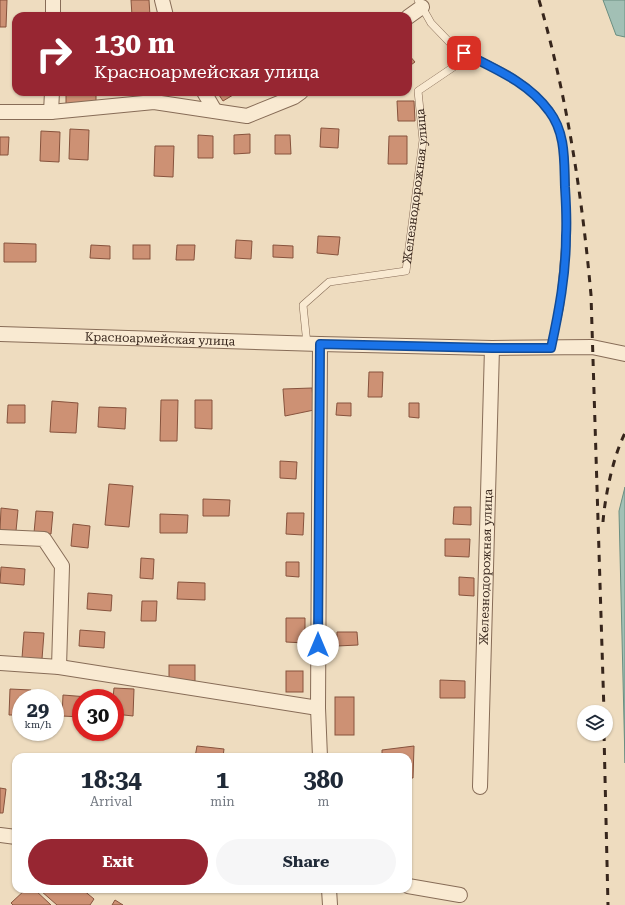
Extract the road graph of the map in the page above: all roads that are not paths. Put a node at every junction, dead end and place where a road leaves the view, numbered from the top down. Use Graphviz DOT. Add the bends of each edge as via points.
graph roads {
  1 [pos="53,0"];
  2 [pos="162,0"];
  3 [pos="420,4"];
  4 [pos="53,12"];
  5 [pos="165,12"];
  6 [pos="412,13"];
  7 [pos="455,66"];
  8 [pos="52,96"];
  9 [pos="206,96"];
  10 [pos="295,96"];
  11 [pos="215,111"];
  12 [pos="0,112"];
  13 [pos="51,112"];
  14 [pos="0,334"];
  15 [pos="314,344"];
  16 [pos="492,348"];
  17 [pos="551,348"];
  18 [pos="625,354"];
  19 [pos="0,537"];
  20 [pos="0,663"];
  21 [pos="59,667"];
  22 [pos="318,708"];
  23 [pos="320,753"];
  24 [pos="480,787"];
  25 [pos="0,835"];
  26 [pos="12,836"];
  27 [pos="412,887"];
  28 [pos="329,893"];
  29 [pos="460,894"];
  30 [pos="330,905"];
  1 -- 4 [label="street"];
  2 -- 5 [label="street"];
  3 -- 6 [label="street"];
  3 -- 17 [label="lane" via="431,23 454,47 525,86 550,111 558,126 565,163 566,236 560,307"];
  7 -- 15 [label="lane, Железнодорожная улица" via="418,91 423,140 406,271 329,282 303,305"];
  8 -- 13 [label="street"];
  9 -- 11 [label="street"];
  10 -- 11 [label="street" via="247,116"];
  11 -- 13 [label="street" via="154,102"];
  12 -- 13 [label="street"];
  14 -- 15 [label="street, Красноармейская улица"];
  15 -- 16 [label="street, Красноармейская улица"];
  15 -- 22 [label="street"];
  16 -- 17 [label="street, Красноармейская улица"];
  16 -- 24 [label="street, Железнодорожная улица"];
  17 -- 18 [label="street, Красноармейская улица" via="592,347"];
  19 -- 21 [label="street" via="44,539 62,566"];
  20 -- 21 [label="street"];
  21 -- 22 [label="street"];
  22 -- 23 [label="street"];
  25 -- 26 [label="street"];
  27 -- 29 [label="street"];
  28 -- 30 [label="street"];
}
